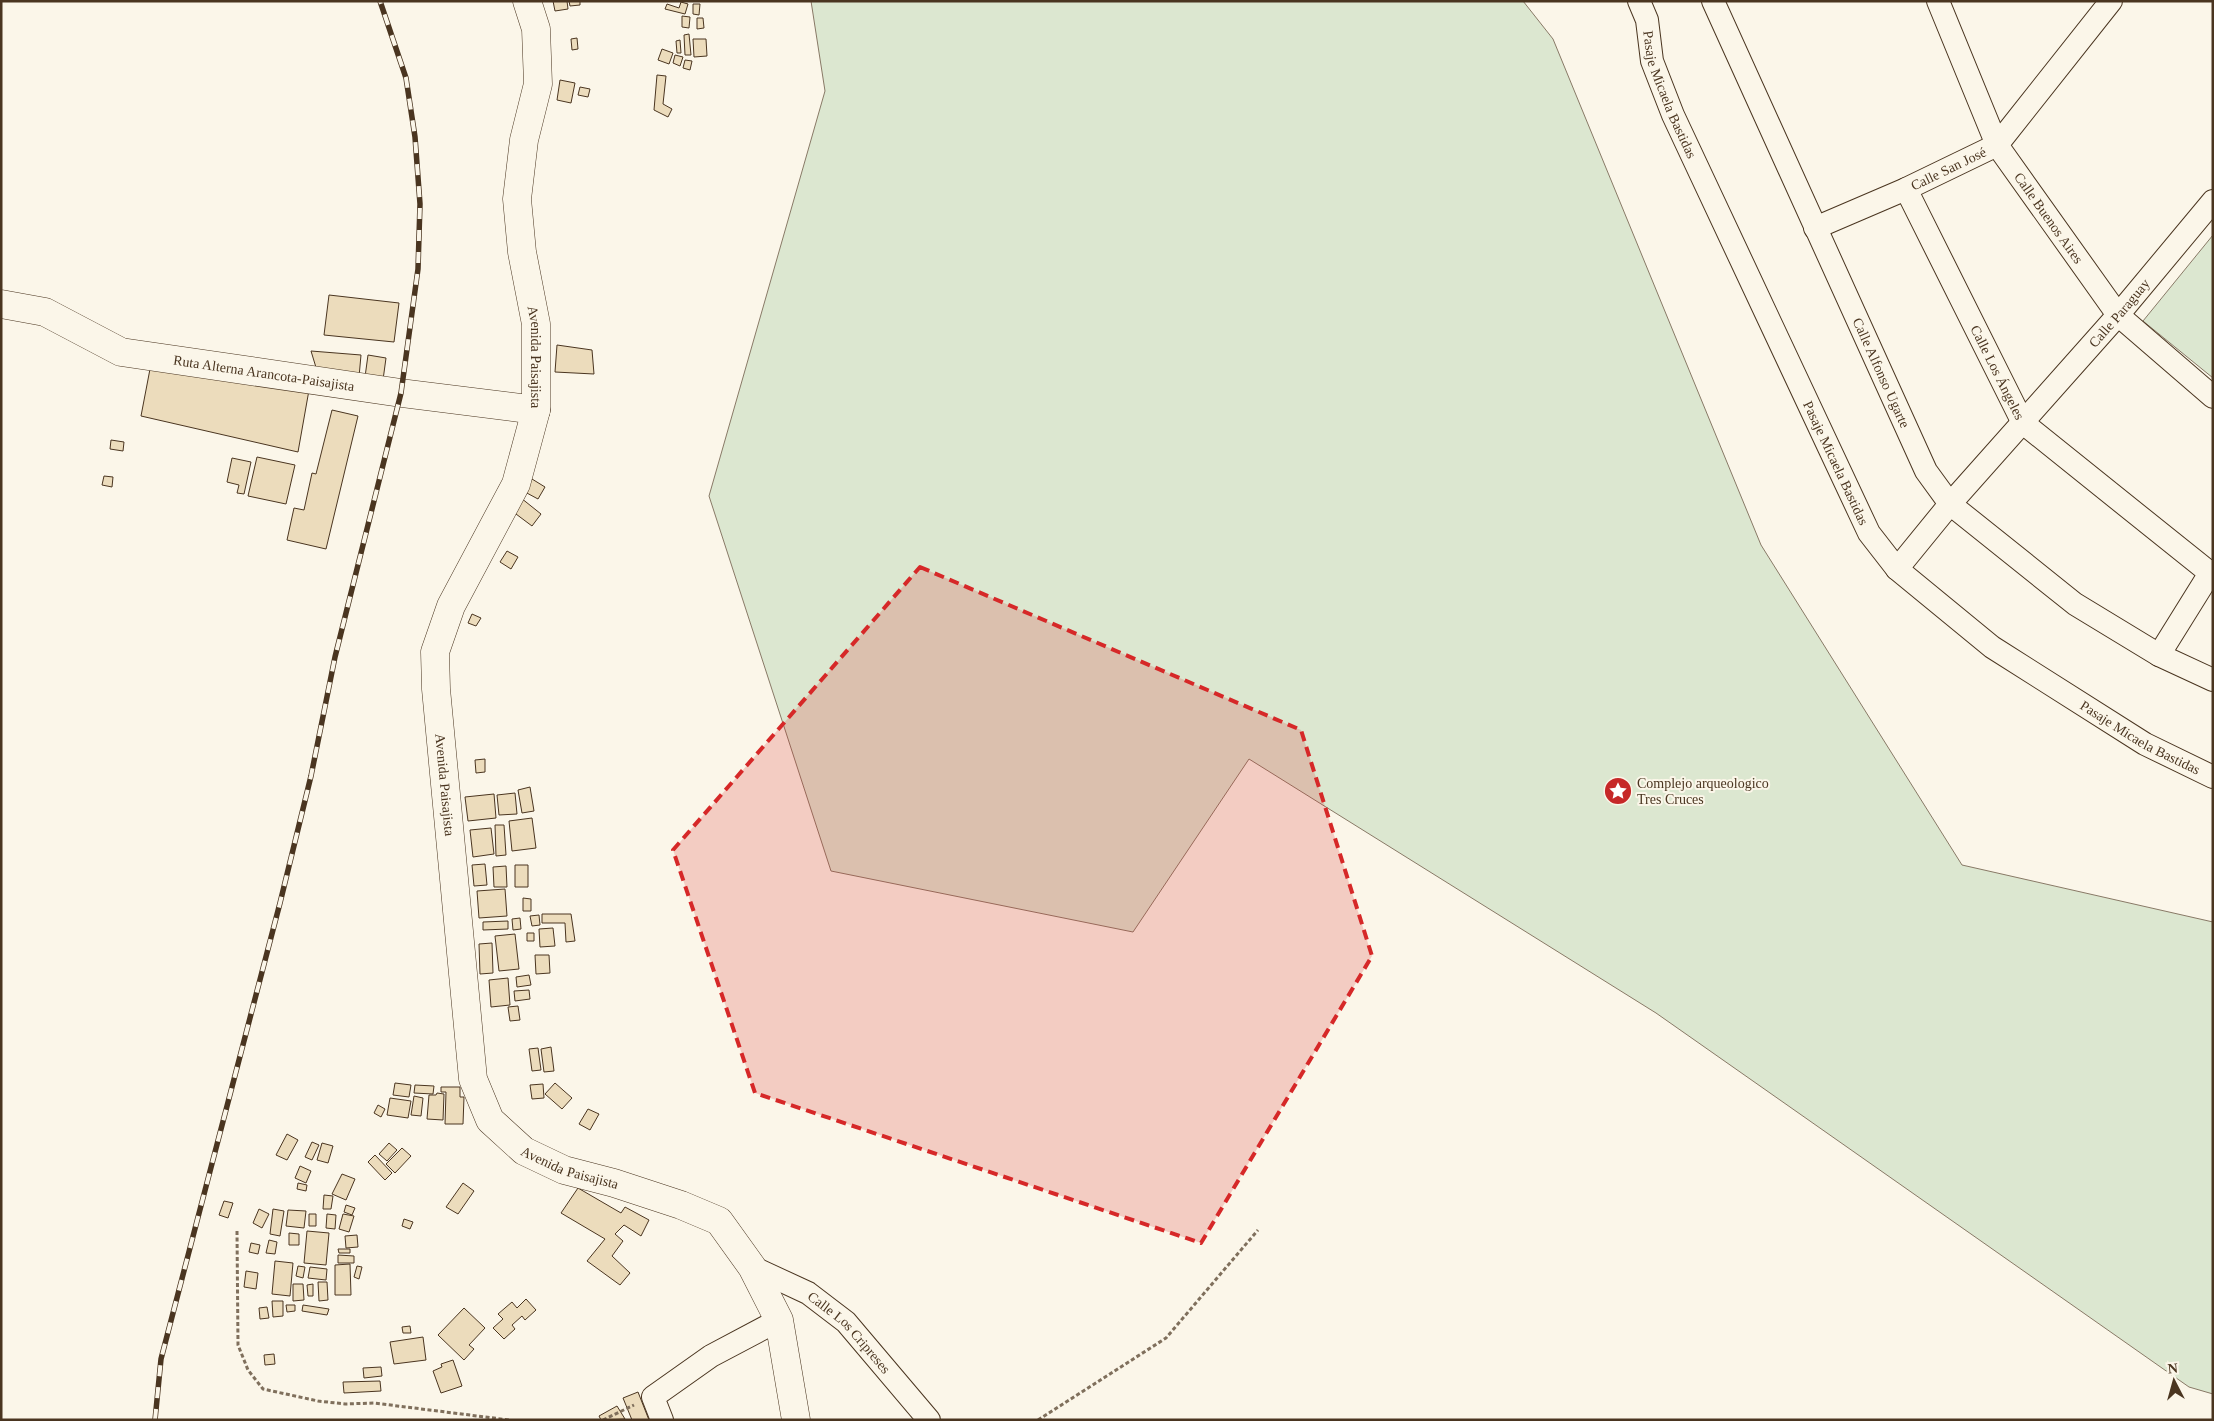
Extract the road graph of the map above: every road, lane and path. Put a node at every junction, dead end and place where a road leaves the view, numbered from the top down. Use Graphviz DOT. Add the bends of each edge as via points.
graph roads {
  1 [pos="527,1"];
  2 [pos="1638,1"];
  3 [pos="1713,1"];
  4 [pos="1938,1"];
  5 [pos="2102,5"];
  6 [pos="1997,145"];
  7 [pos="1906,188"];
  8 [pos="2213,201"];
  9 [pos="1815,228"];
  10 [pos="1,304"];
  11 [pos="2118,315"];
  12 [pos="2213,397"];
  13 [pos="536,410"];
  14 [pos="2023,423"];
  15 [pos="1950,504"];
  16 [pos="1897,569"];
  17 [pos="2211,572"];
  18 [pos="2159,655"];
  19 [pos="2213,680"];
  20 [pos="2213,778"];
  21 [pos="1258,1230"];
  22 [pos="237,1231"];
  23 [pos="752,1267"];
  24 [pos="779,1320"];
  25 [pos="653,1397"];
  26 [pos="509,1420"];
  27 [pos="603,1420"];
  28 [pos="662,1420"];
  29 [pos="796,1420"];
  30 [pos="929,1420"];
  31 [pos="1038,1420"];
  1 -- 13 [label="main road, Avenida Paisajista" via="536,29 538,84 524,140 518,199 522,252 536,324"];
  2 -- 16 [label="street, Pasaje Micaela Bastidas" via="1647,20 1652,61 1673,115 1869,533"];
  3 -- 9 [label="street, Calle Alfonso Ugarte"];
  4 -- 6 [label="street, Calle Buenos Aires"];
  5 -- 6 [label="street, Calle San José"];
  6 -- 7 [label="street, Calle San José"];
  6 -- 11 [label="street, Calle Buenos Aires"];
  7 -- 9 [label="street, Calle San José"];
  7 -- 14 [label="street, Calle Los Ángeles"];
  8 -- 11 [label="street, Calle Paraguay"];
  9 -- 15 [label="street, Calle Alfonso Ugarte" via="1926,471"];
  10 -- 13 [label="main road, Ruta Alterna Arancota-Paisajista" via="45,312 121,352"];
  11 -- 12 [label="street, Calle Buenos Aires"];
  11 -- 14 [label="street, Calle Paraguay"];
  13 -- 23 [label="main road, Avenida Paisajista" via="516,484 450,606 435,652 473,1079 490,1120 524,1151 564,1170 681,1205 718,1221"];
  14 -- 15 [label="street, Calle Paraguay"];
  14 -- 17 [label="street, Calle Los Ángeles"];
  15 -- 16 [label="street, Calle Paraguay"];
  15 -- 18 [label="street, Calle Alfonso Ugarte" via="2075,604"];
  16 -- 20 [label="street, Pasaje Micaela Bastidas" via="1992,647 2023,668 2145,744"];
  17 -- 18 [label="street"];
  18 -- 19 [label="street, Calle Alfonso Ugarte"];
  21 -- 31 [label="path" via="1166,1338"];
  22 -- 26 [label="path" via="238,1345 248,1370 263,1389 318,1401 374,1403"];
  23 -- 24 [label="main road, Avenida Paisajista"];
  23 -- 30 [label="street, Calle Los Cripreses" via="808,1293 846,1322"];
  24 -- 25 [label="street" via="711,1356"];
  24 -- 29 [label="main road, Avenida Paisajista"];
  25 -- 27 [label="path"];
  25 -- 28 [label="street"];
}
